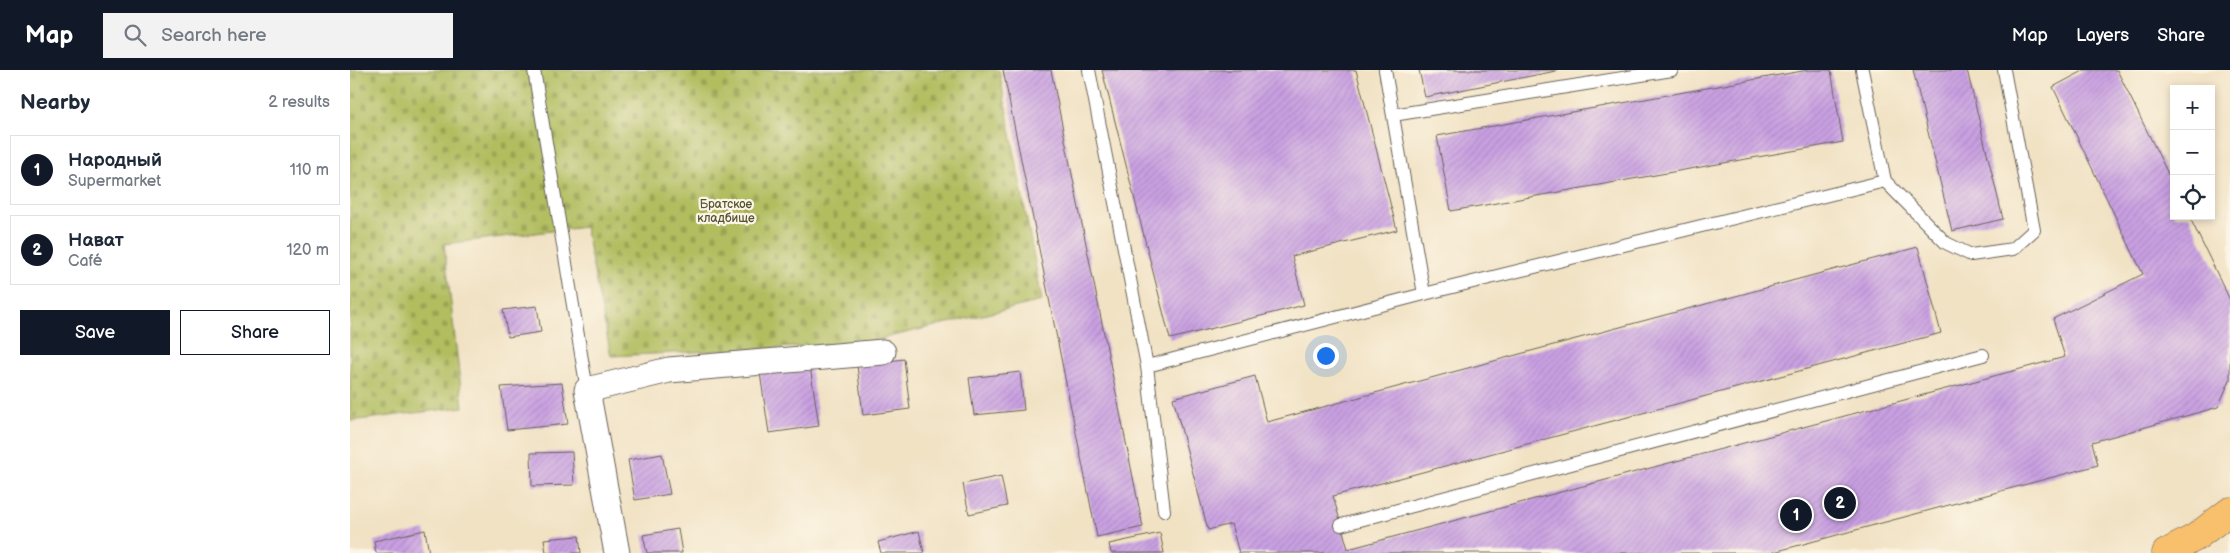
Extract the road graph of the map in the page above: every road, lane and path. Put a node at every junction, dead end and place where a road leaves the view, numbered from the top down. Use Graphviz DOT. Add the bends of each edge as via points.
graph roads {
  1 [pos="534,70"];
  2 [pos="1089,70"];
  3 [pos="1385,70"];
  4 [pos="1672,70"];
  5 [pos="1862,70"];
  6 [pos="2004,70"];
  7 [pos="1393,115"];
  8 [pos="1885,181"];
  9 [pos="1424,294"];
  10 [pos="883,352"];
  11 [pos="1983,355"];
  12 [pos="1147,366"];
  13 [pos="587,390"];
  14 [pos="1164,511"];
  15 [pos="2230,511"];
  16 [pos="1341,525"];
  17 [pos="617,553"];
  18 [pos="2166,553"];
  1 -- 13 [label="lane"];
  2 -- 12 [label="lane"];
  3 -- 7 [label="lane"];
  4 -- 7 [label="lane"];
  5 -- 8 [label="lane"];
  6 -- 8 [label="lane" via="2034,230 2013,249 1971,255 1946,243"];
  7 -- 9 [label="lane"];
  8 -- 9 [label="lane"];
  9 -- 12 [label="lane"];
  10 -- 13 [label="street" via="669,370"];
  11 -- 16 [label="lane"];
  12 -- 14 [label="lane"];
  13 -- 17 [label="street"];
  15 -- 18 [label="main road"];
}
